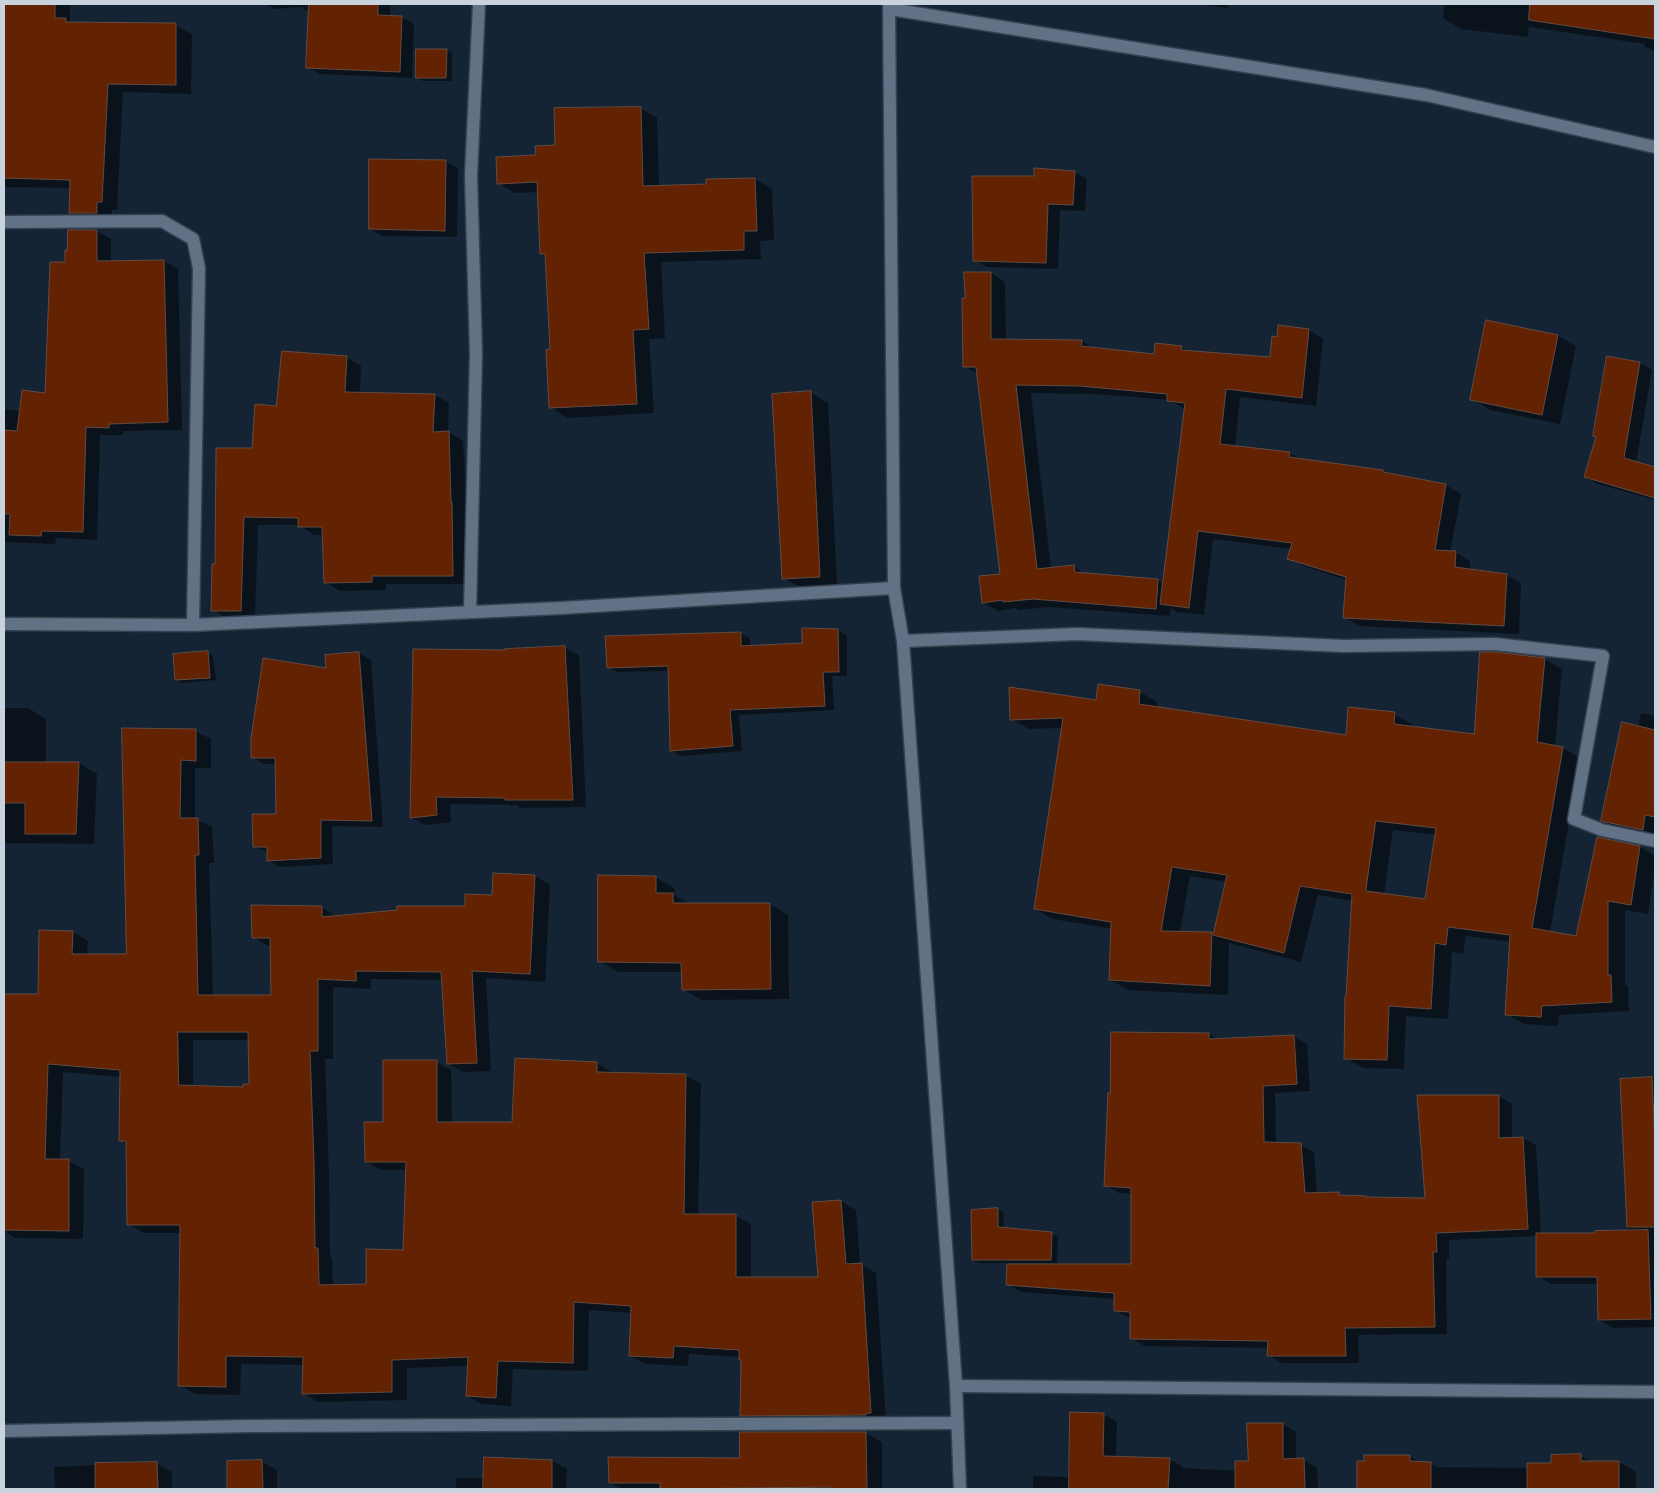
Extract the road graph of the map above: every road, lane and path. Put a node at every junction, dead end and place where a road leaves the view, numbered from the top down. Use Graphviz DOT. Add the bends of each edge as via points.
graph roads {
  1 [pos="479,4"];
  2 [pos="890,6"];
  3 [pos="1655,147"];
  4 [pos="4,222"];
  5 [pos="894,588"];
  6 [pos="470,612"];
  7 [pos="4,624"];
  8 [pos="193,625"];
  9 [pos="903,641"];
  10 [pos="1655,841"];
  11 [pos="956,1386"];
  12 [pos="1655,1392"];
  13 [pos="957,1423"];
  14 [pos="4,1431"];
  15 [pos="960,1489"];
  1 -- 6 [label="street" via="471,176 476,353"];
  2 -- 3 [label="street" via="1426,95"];
  2 -- 5 [label="street"];
  4 -- 8 [label="street" via="162,222 193,239 199,268"];
  5 -- 6 [label="street"];
  5 -- 9 [label="street"];
  6 -- 8 [label="street"];
  7 -- 8 [label="street"];
  9 -- 10 [label="street" via="1076,634 1343,646 1495,644 1603,656 1574,818 1602,830"];
  9 -- 11 [label="street"];
  11 -- 12 [label="street"];
  11 -- 13 [label="street"];
  13 -- 14 [label="street" via="250,1426"];
  13 -- 15 [label="street"];
}
